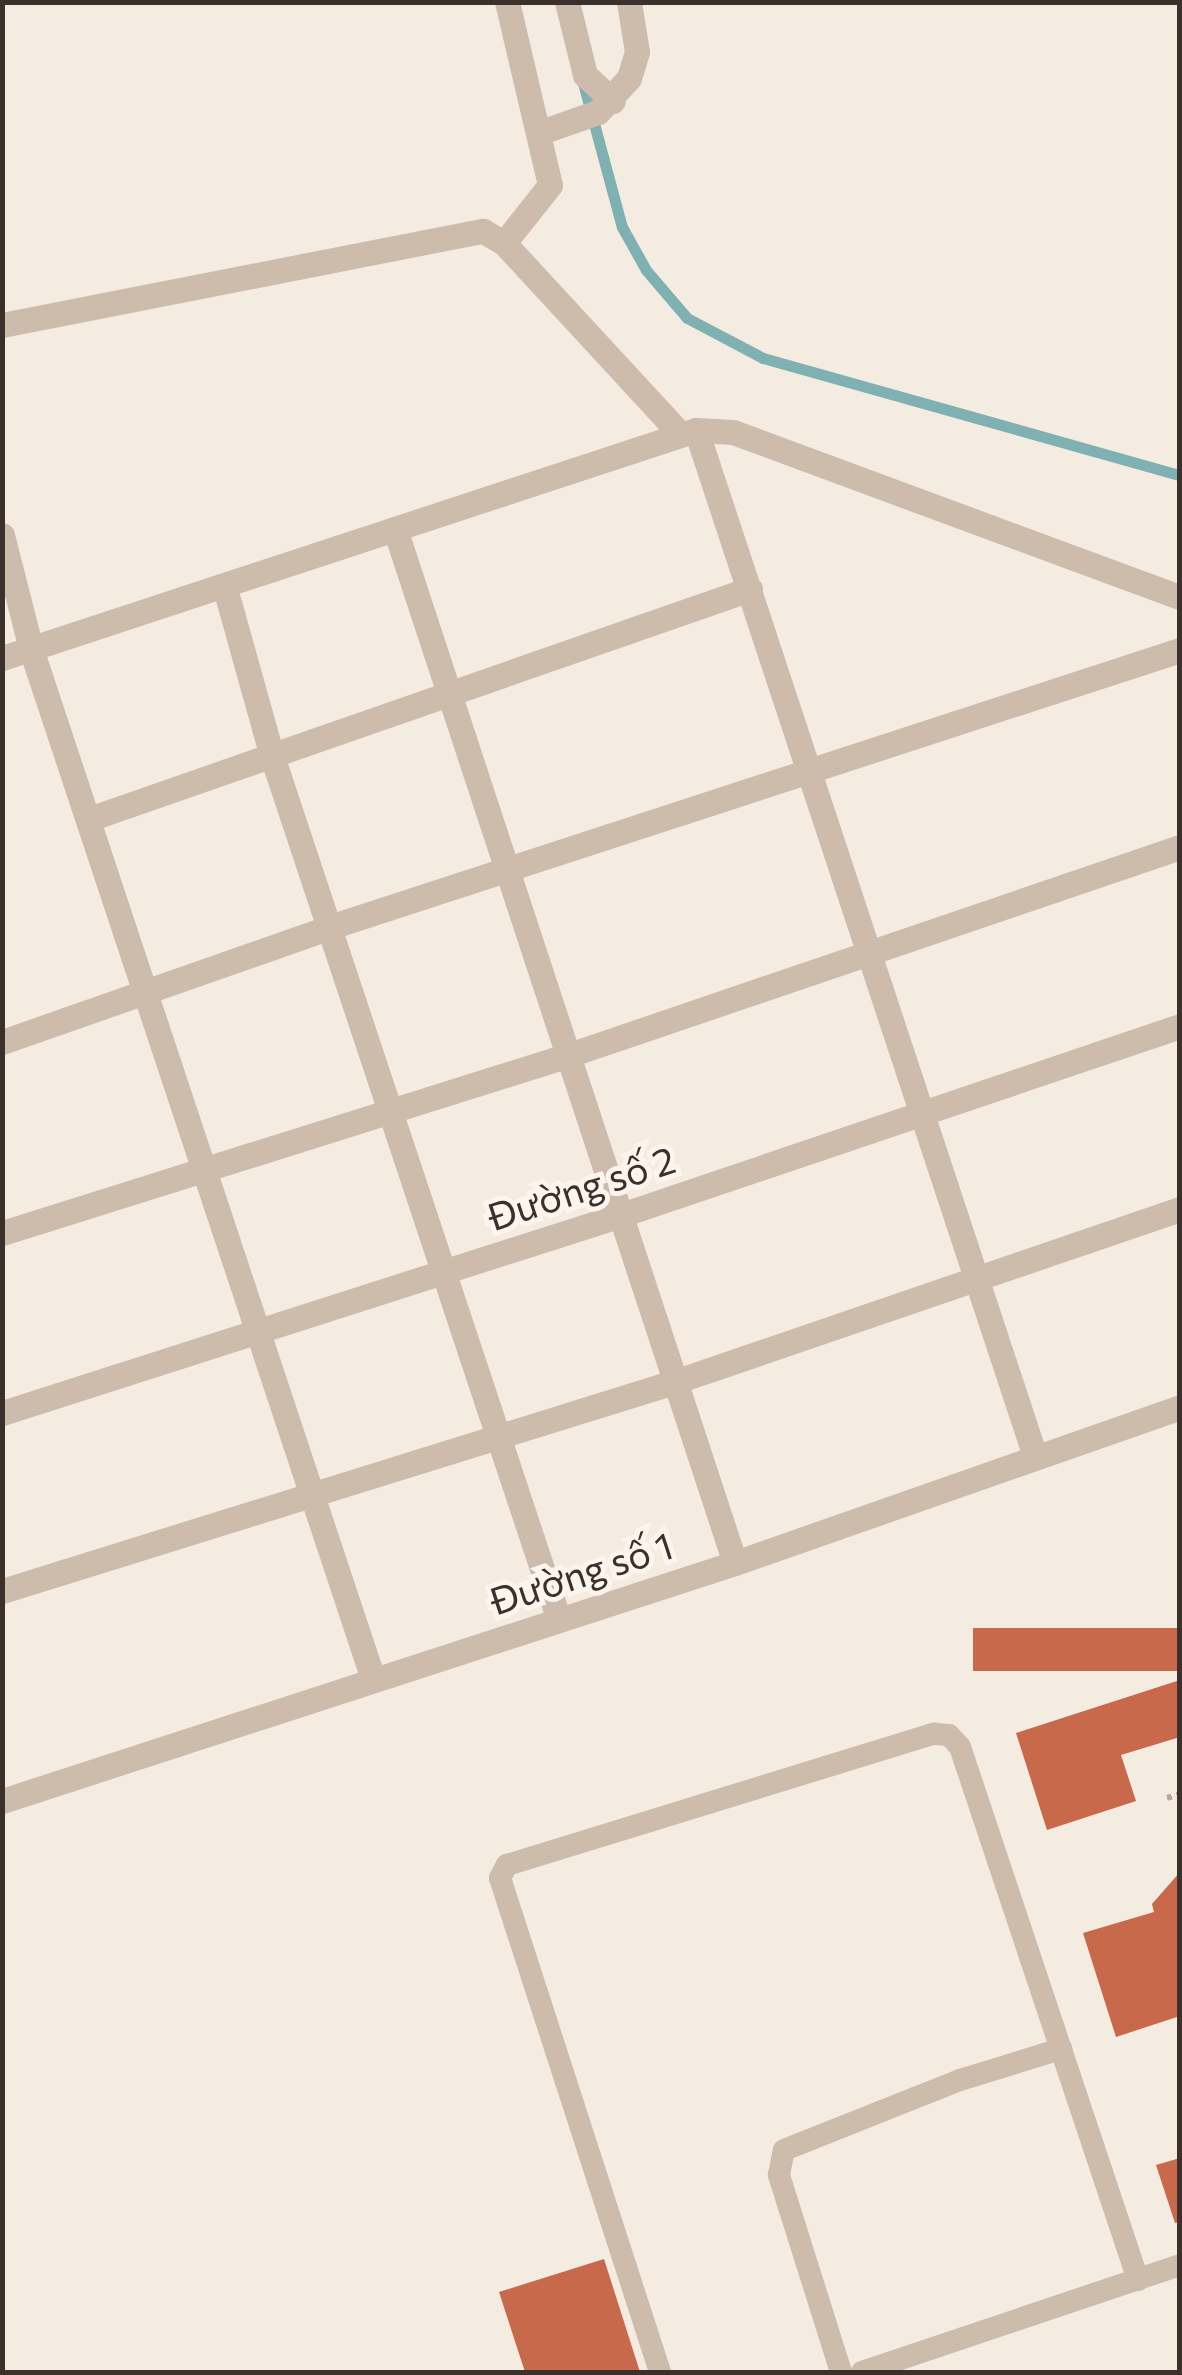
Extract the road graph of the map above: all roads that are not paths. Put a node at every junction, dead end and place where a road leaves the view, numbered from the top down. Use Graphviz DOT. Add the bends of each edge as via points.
graph roads {
  1 [pos="507,2"];
  2 [pos="566,2"];
  3 [pos="630,2"];
  4 [pos="606,106"];
  5 [pos="541,132"];
  6 [pos="504,243"];
  7 [pos="2,325"];
  8 [pos="688,432"];
  9 [pos="395,529"];
  10 [pos="2,535"];
  11 [pos="225,588"];
  12 [pos="750,589"];
  13 [pos="1180,597"];
  14 [pos="31,649"];
  15 [pos="1180,650"];
  16 [pos="2,658"];
  17 [pos="452,695"];
  18 [pos="272,756"];
  19 [pos="811,768"];
  20 [pos="89,819"];
  21 [pos="1180,847"];
  22 [pos="513,872"];
  23 [pos="330,927"];
  24 [pos="869,950"];
  25 [pos="148,990"];
  26 [pos="1180,1026"];
  27 [pos="2,1042"];
  28 [pos="572,1054"];
  29 [pos="390,1108"];
  30 [pos="922,1113"];
  31 [pos="206,1166"];
  32 [pos="1180,1209"];
  33 [pos="624,1214"];
  34 [pos="2,1233"];
  35 [pos="443,1270"];
  36 [pos="978,1280"];
  37 [pos="260,1328"];
  38 [pos="677,1380"];
  39 [pos="1180,1406"];
  40 [pos="2,1414"];
  41 [pos="498,1434"];
  42 [pos="1035,1456"];
  43 [pos="314,1493"];
  44 [pos="735,1563"];
  45 [pos="2,1591"];
  46 [pos="558,1617"];
  47 [pos="373,1679"];
  48 [pos="2,1801"];
  49 [pos="1061,2049"];
  50 [pos="1180,2266"];
  51 [pos="1138,2280"];
  52 [pos="660,2372"];
  53 [pos="841,2372"];
  54 [pos="862,2372"];
  1 -- 5 [label="street"];
  2 -- 4 [label="street" via="585,75"];
  3 -- 4 [label="street" via="638,52"];
  4 -- 5 [label="street"];
  5 -- 6 [label="street" via="550,185"];
  6 -- 7 [label="street" via="482,231 449,235"];
  6 -- 8 [label="street"];
  8 -- 9 [label="street"];
  8 -- 12 [label="street"];
  8 -- 13 [label="street" via="733,432"];
  9 -- 11 [label="street"];
  9 -- 17 [label="street"];
  10 -- 14 [label="street"];
  11 -- 14 [label="street"];
  11 -- 18 [label="street"];
  12 -- 17 [label="street"];
  12 -- 19 [label="street"];
  14 -- 16 [label="street"];
  14 -- 20 [label="street"];
  15 -- 19 [label="street"];
  17 -- 18 [label="street"];
  17 -- 22 [label="street"];
  18 -- 20 [label="street"];
  18 -- 23 [label="street"];
  19 -- 22 [label="street"];
  19 -- 24 [label="street"];
  20 -- 25 [label="street"];
  21 -- 24 [label="street"];
  22 -- 23 [label="street"];
  22 -- 28 [label="street"];
  23 -- 25 [label="street"];
  23 -- 29 [label="street"];
  24 -- 28 [label="street"];
  24 -- 30 [label="street"];
  25 -- 27 [label="street"];
  25 -- 31 [label="street"];
  26 -- 30 [label="street, Đường số 2"];
  28 -- 29 [label="street"];
  28 -- 33 [label="street"];
  29 -- 31 [label="street"];
  29 -- 35 [label="street"];
  30 -- 33 [label="street, Đường số 2"];
  30 -- 36 [label="street"];
  31 -- 34 [label="street"];
  31 -- 37 [label="street"];
  32 -- 36 [label="street"];
  33 -- 35 [label="street, Đường số 2"];
  33 -- 38 [label="street"];
  35 -- 37 [label="street, Đường số 2"];
  35 -- 41 [label="street"];
  36 -- 38 [label="street"];
  36 -- 42 [label="street"];
  37 -- 40 [label="street, Đường số 2"];
  37 -- 43 [label="street"];
  38 -- 41 [label="street"];
  38 -- 44 [label="street"];
  39 -- 42 [label="street, Đường số 1"];
  41 -- 43 [label="street"];
  41 -- 46 [label="street"];
  42 -- 44 [label="street, Đường số 1"];
  43 -- 45 [label="street"];
  43 -- 47 [label="street"];
  44 -- 46 [label="street, Đường số 1"];
  46 -- 47 [label="street, Đường số 1"];
  47 -- 48 [label="street, Đường số 1"];
  49 -- 51 [label="lane"];
  49 -- 52 [label="lane" via="960,1747 949,1735 934,1734 507,1865 501,1891"];
  49 -- 53 [label="lane" via="960,2080 784,2150 779,2175"];
  50 -- 51 [label="lane"];
  51 -- 54 [label="lane"];
}
